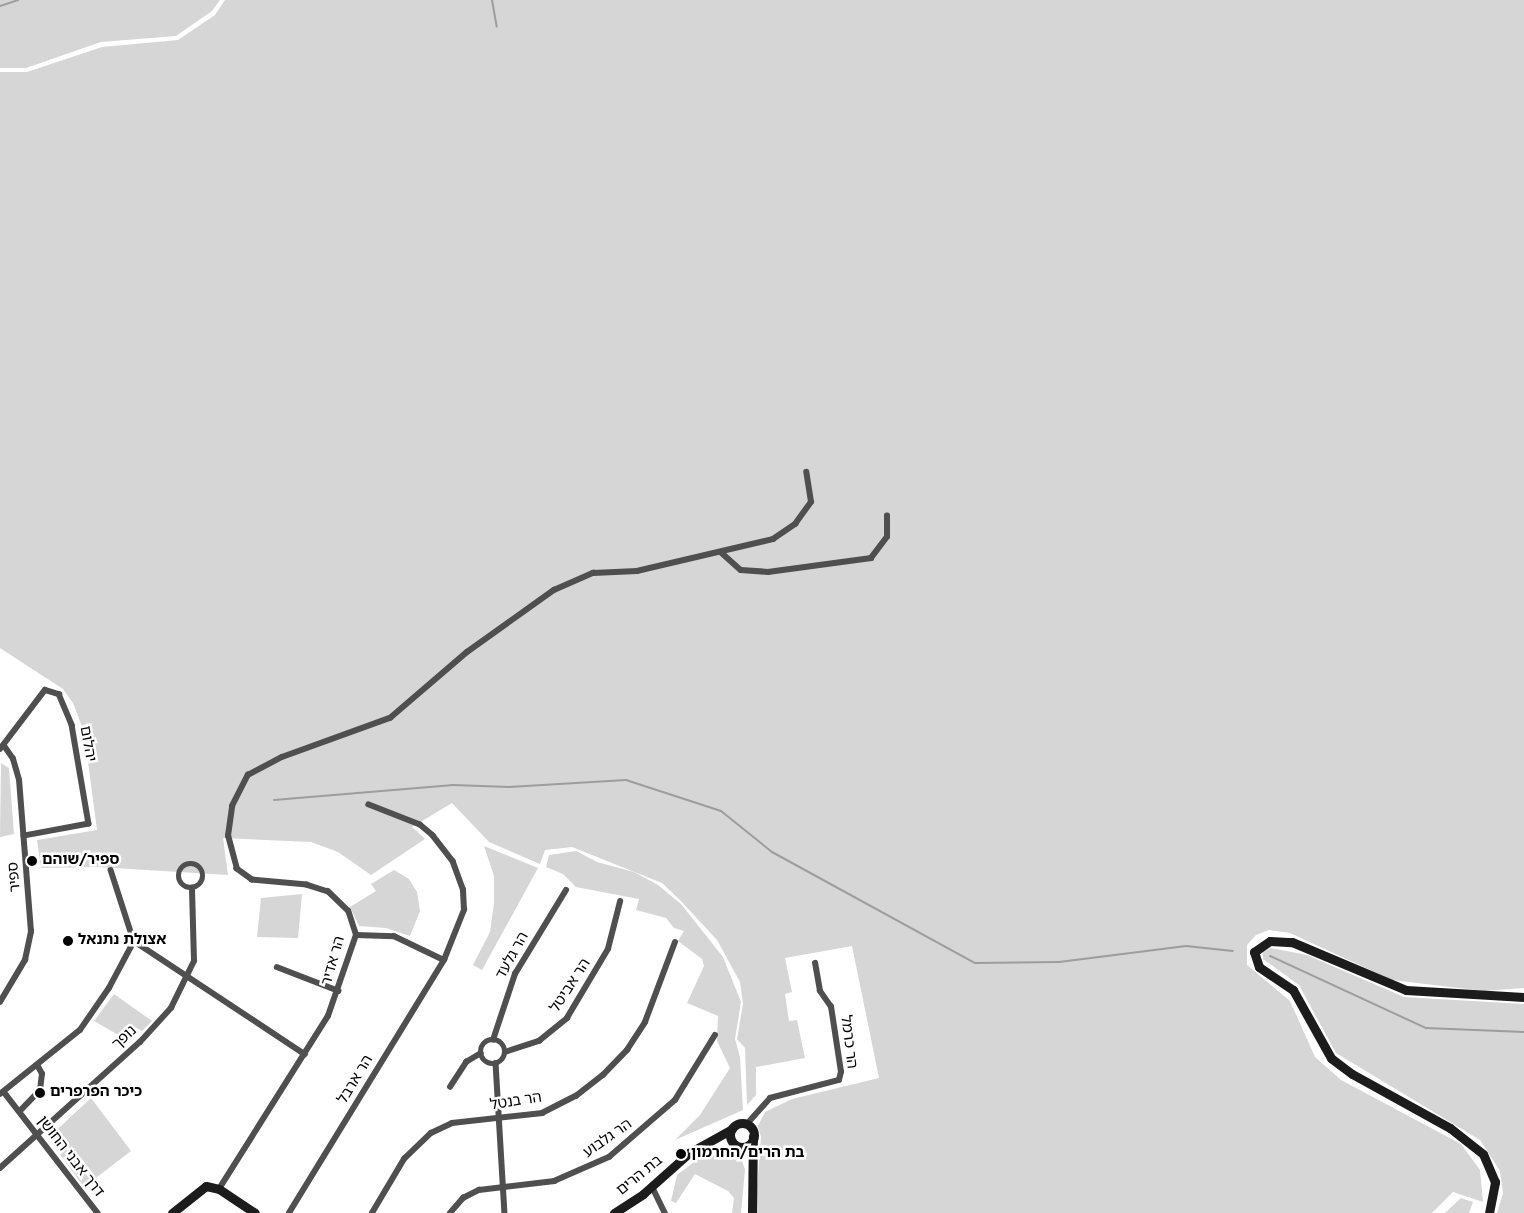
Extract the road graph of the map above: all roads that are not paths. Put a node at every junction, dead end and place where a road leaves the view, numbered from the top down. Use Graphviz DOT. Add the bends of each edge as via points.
graph roads {
  1 [pos="806,472"];
  2 [pos="886,516"];
  3 [pos="722,553"];
  4 [pos="2,748"];
  5 [pos="369,805"];
  6 [pos="24,836"];
  7 [pos="111,870"];
  8 [pos="192,888"];
  9 [pos="566,890"];
  10 [pos="620,902"];
  11 [pos="356,935"];
  12 [pos="134,941"];
  13 [pos="674,942"];
  14 [pos="444,960"];
  15 [pos="816,962"];
  16 [pos="277,967"];
  17 [pos="189,979"];
  18 [pos="339,991"];
  19 [pos="1524,997"];
  20 [pos="0,1002"];
  21 [pos="715,1035"];
  22 [pos="493,1040"];
  23 [pos="505,1052"];
  24 [pos="481,1053"];
  25 [pos="305,1054"];
  26 [pos="496,1063"];
  27 [pos="36,1065"];
  28 [pos="450,1087"];
  29 [pos="2,1093"];
  30 [pos="20,1111"];
  31 [pos="500,1118"];
  32 [pos="746,1125"];
  33 [pos="732,1129"];
  34 [pos="38,1134"];
  35 [pos="754,1136"];
  36 [pos="706,1143"];
  37 [pos="735,1144"];
  38 [pos="0,1168"];
  39 [pos="753,1168"];
  40 [pos="652,1186"];
  41 [pos="503,1188"];
  42 [pos="219,1189"];
  43 [pos="98,1213"];
  44 [pos="172,1213"];
  45 [pos="255,1213"];
  46 [pos="289,1213"];
  47 [pos="372,1213"];
  48 [pos="450,1213"];
  49 [pos="505,1213"];
  50 [pos="614,1213"];
  51 [pos="666,1213"];
  52 [pos="752,1213"];
  53 [pos="1490,1213"];
  1 -- 3 [label="street, הר אדיר" via="811,502 795,524 773,538"];
  2 -- 3 [label="street" via="888,537 871,558 768,572 740,570"];
  3 -- 11 [label="street, הר אדיר" via="637,571 593,573 554,590 467,652 390,718 256,769 236,793 228,836 232,860 252,880 307,885 328,892 348,911"];
  4 -- 6 [label="street, ספיר" via="17,768"];
  4 -- 6 [label="street, יהלום" via="45,690 59,694 72,725 89,824"];
  5 -- 14 [label="street, הר ארבל" via="420,825 453,862 463,890 464,910"];
  6 -- 20 [label="street, ספיר" via="31,911 29,945 19,974"];
  7 -- 12 [label="street"];
  8 -- 8 [label="street" via="203,877 200,868 190,864 180,870 179,879"];
  8 -- 17 [label="street, נופך" via="196,947"];
  9 -- 22 [label="street, הר גלעד" via="515,974"];
  10 -- 23 [label="street, הר אביטל" via="608,949 567,1018 539,1041"];
  11 -- 14 [label="street" via="394,936"];
  11 -- 18 [label="street, הר אדיר"];
  12 -- 17 [label="street"];
  12 -- 27 [label="street" via="109,988 80,1030"];
  13 -- 31 [label="street, הר בנטל" via="645,1022 618,1060 564,1103 532,1116"];
  14 -- 46 [label="street, הר ארבל"];
  15 -- 32 [label="street, הר כרמל" via="820,991 831,1007 841,1072 839,1080 770,1098"];
  16 -- 18 [label="street"];
  17 -- 25 [label="street"];
  17 -- 34 [label="street, נופך" via="157,1025"];
  18 -- 25 [label="street, הר אדיר"];
  19 -- 53 [label="main road" via="1406,990 1292,942 1270,941 1254,952 1259,967 1293,990 1319,1041 1336,1062 1450,1128 1484,1154 1495,1182"];
  21 -- 41 [label="street, הר גלבוע" via="675,1100 610,1157 567,1177"];
  22 -- 23 [label="street" via="502,1044"];
  22 -- 24 [label="street" via="485,1043"];
  23 -- 26 [label="street"];
  24 -- 26 [label="street" via="485,1060"];
  24 -- 28 [label="street" via="466,1062"];
  25 -- 42 [label="street, הר אדיר"];
  26 -- 31 [label="street"];
  27 -- 29 [label="street"];
  27 -- 30 [label="street" via="42,1074 40,1090"];
  29 -- 30 [label="street, דרך אבני החושן"];
  30 -- 34 [label="street, דרך אבני החושן"];
  31 -- 41 [label="street"];
  31 -- 47 [label="street, הר בנטל" via="452,1123 431,1133 404,1159"];
  32 -- 33 [label="main road, בת הרים"];
  32 -- 35 [label="main road"];
  33 -- 36 [label="main road, בת הרים"];
  33 -- 37 [label="main road"];
  34 -- 38 [label="street, נופך"];
  34 -- 43 [label="street, דרך אבני החושן"];
  35 -- 37 [label="main road" via="748,1145"];
  35 -- 39 [label="main road"];
  36 -- 37 [label="main road, בת הרים"];
  36 -- 40 [label="main road, בת הרים" via="688,1153"];
  37 -- 39 [label="main road" via="749,1155"];
  39 -- 52 [label="main road"];
  40 -- 50 [label="main road, בת הרים"];
  40 -- 51 [label="street"];
  41 -- 48 [label="street, הר גלבוע" via="470,1193"];
  41 -- 49 [label="street"];
  42 -- 44 [label="main road" via="199,1189"];
  42 -- 45 [label="main road"];
}
